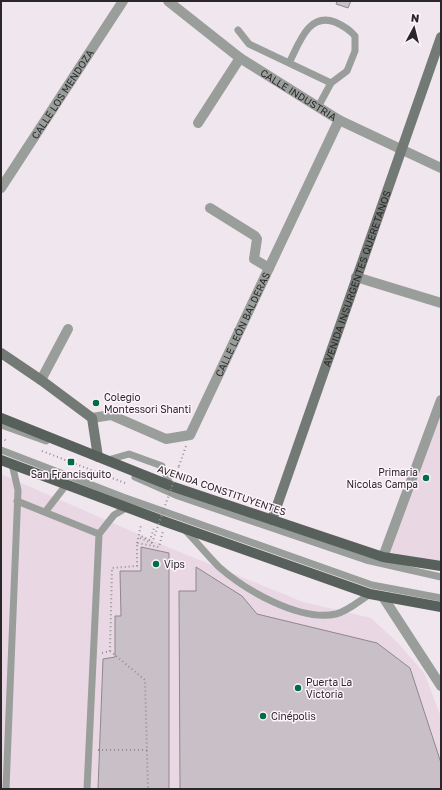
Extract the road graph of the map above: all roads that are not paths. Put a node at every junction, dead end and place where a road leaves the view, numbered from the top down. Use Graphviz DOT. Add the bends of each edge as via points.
graph roads {
  1 [pos="123,1"];
  2 [pos="168,1"];
  3 [pos="238,30"];
  4 [pos="441,37"];
  5 [pos="240,58"];
  6 [pos="289,63"];
  7 [pos="332,83"];
  8 [pos="318,107"];
  9 [pos="339,120"];
  10 [pos="198,123"];
  11 [pos="400,150"];
  12 [pos="441,168"];
  13 [pos="1,188"];
  14 [pos="210,208"];
  15 [pos="269,268"];
  16 [pos="356,277"];
  17 [pos="441,303"];
  18 [pos="68,329"];
  19 [pos="1,353"];
  20 [pos="41,380"];
  21 [pos="441,400"];
  22 [pos="1,418"];
  23 [pos="92,418"];
  24 [pos="1,425"];
  25 [pos="1,450"];
  26 [pos="103,458"];
  27 [pos="1,460"];
  28 [pos="12,464"];
  29 [pos="66,485"];
  30 [pos="171,486"];
  31 [pos="18,501"];
  32 [pos="126,508"];
  33 [pos="46,511"];
  34 [pos="270,524"];
  35 [pos="184,529"];
  36 [pos="99,534"];
  37 [pos="383,557"];
  38 [pos="441,566"];
  39 [pos="441,577"];
  40 [pos="370,594"];
  41 [pos="383,597"];
  42 [pos="441,598"];
  43 [pos="441,607"];
  44 [pos="441,686"];
  45 [pos="6,789"];
  46 [pos="87,789"];
  1 -- 13 [label="street, CALLE LOS MENDOZA"];
  2 -- 5 [label="street, CALLE INDUSTRIA"];
  3 -- 6 [label="lane" via="249,44"];
  4 -- 11 [label="street, AVENIDA INSURGENTES QUERETANOS"];
  5 -- 8 [label="street, CALLE INDUSTRIA"];
  5 -- 10 [label="street"];
  6 -- 7 [label="lane"];
  6 -- 7 [label="lane" via="305,32 314,22 326,19 347,27 355,36 355,51 347,71"];
  7 -- 8 [label="lane"];
  8 -- 9 [label="street, CALLE INDUSTRIA"];
  9 -- 11 [label="street, CALLE INDUSTRIA"];
  9 -- 15 [label="street, CALLE LEÓN BALDERAS"];
  11 -- 12 [label="street, CALLE INDUSTRIA"];
  11 -- 16 [label="street, AVENIDA INSURGENTES QUERETANOS"];
  14 -- 15 [label="street" via="255,236 257,239 254,259"];
  15 -- 23 [label="street, CALLE LEÓN BALDERAS" via="190,435 166,439 111,415"];
  16 -- 17 [label="street"];
  16 -- 34 [label="street, AVENIDA INSURGENTES QUERETANOS"];
  18 -- 20 [label="street"];
  19 -- 20 [label="street"];
  20 -- 23 [label="street"];
  21 -- 37 [label="street"];
  22 -- 26 [label="main road, AVENIDA CONSTITUYENTES"];
  23 -- 26 [label="street"];
  24 -- 34 [label="lane" via="106,463 178,496"];
  25 -- 42 [label="lane" via="123,497 372,585"];
  26 -- 30 [label="main road, AVENIDA CONSTITUYENTES"];
  26 -- 30 [label="lane" via="129,454 162,466"];
  27 -- 28 [label="main road"];
  28 -- 29 [label="main road"];
  28 -- 31 [label="lane"];
  29 -- 32 [label="main road"];
  29 -- 33 [label="lane"];
  30 -- 34 [label="main road, AVENIDA CONSTITUYENTES"];
  31 -- 33 [label="lane"];
  31 -- 45 [label="lane"];
  32 -- 35 [label="main road"];
  32 -- 36 [label="lane" via="114,515"];
  33 -- 36 [label="lane"];
  34 -- 37 [label="main road, AVENIDA CONSTITUYENTES"];
  34 -- 39 [label="lane" via="366,560"];
  35 -- 40 [label="main road"];
  35 -- 40 [label="lane" via="220,567 270,600 295,611 314,615 336,614"];
  36 -- 46 [label="lane"];
  37 -- 38 [label="main road, AVENIDA CONSTITUYENTES"];
  40 -- 41 [label="main road"];
  41 -- 43 [label="main road"];
  41 -- 44 [label="street"];
}
